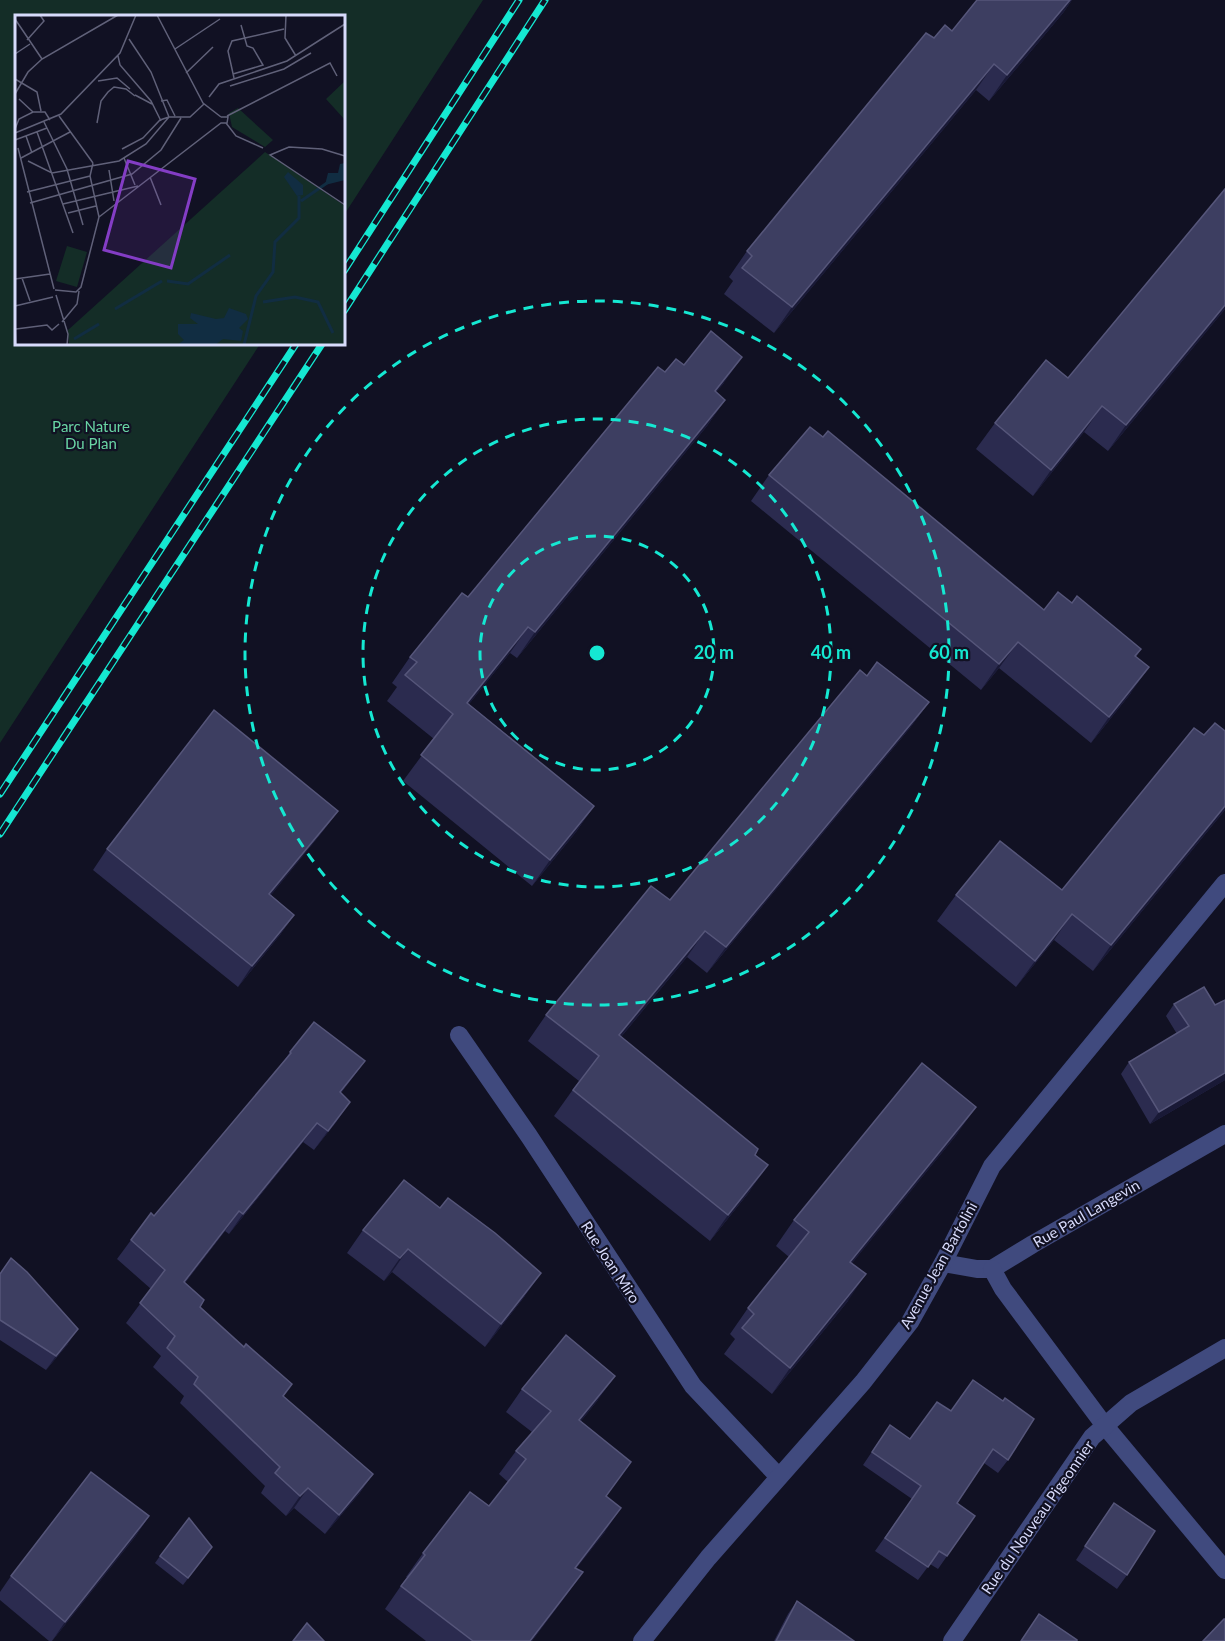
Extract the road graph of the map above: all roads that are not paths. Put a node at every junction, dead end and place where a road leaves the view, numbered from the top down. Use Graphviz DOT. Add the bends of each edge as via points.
graph roads {
  1 [pos="1225,883"];
  2 [pos="459,1035"];
  3 [pos="1225,1134"];
  4 [pos="943,1263"];
  5 [pos="992,1269"];
  6 [pos="1225,1348"];
  7 [pos="1105,1426"];
  8 [pos="778,1476"];
  9 [pos="1225,1570"];
  10 [pos="642,1641"];
  11 [pos="952,1641"];
  1 -- 4 [label="street, Avenue Jean Bartolini" via="992,1166"];
  2 -- 8 [label="street, Rue Joan Miro" via="693,1386"];
  3 -- 5 [label="street, Rue Paul Langevin"];
  4 -- 5 [label="street"];
  4 -- 8 [label="street, Avenue Jean Bartolini" via="910,1322 863,1382"];
  5 -- 7 [label="street"];
  6 -- 7 [label="street, Rue du Nouveau Pigeonnier" via="1131,1403"];
  7 -- 9 [label="street"];
  7 -- 11 [label="street, Rue du Nouveau Pigeonnier" via="1092,1437"];
  8 -- 10 [label="street, Avenue Jean Bartolini"];
}
